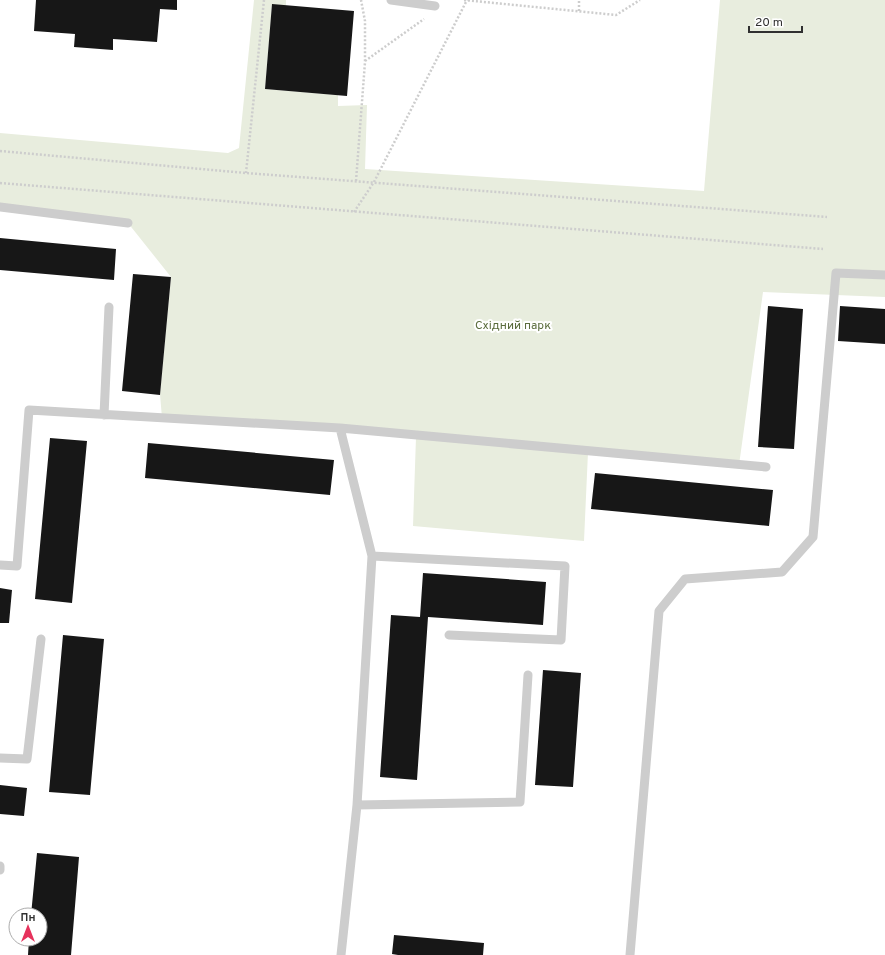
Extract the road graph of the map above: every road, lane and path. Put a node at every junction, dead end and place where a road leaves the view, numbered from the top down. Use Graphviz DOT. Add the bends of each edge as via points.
graph roads {
  1 [pos="264,0"];
  2 [pos="361,0"];
  3 [pos="391,0"];
  4 [pos="464,0"];
  5 [pos="467,0"];
  6 [pos="579,0"];
  7 [pos="640,0"];
  8 [pos="435,6"];
  9 [pos="579,11"];
  10 [pos="426,18"];
  11 [pos="365,62"];
  12 [pos="0,151"];
  13 [pos="246,173"];
  14 [pos="356,181"];
  15 [pos="374,182"];
  16 [pos="0,183"];
  17 [pos="0,207"];
  18 [pos="354,212"];
  19 [pos="827,217"];
  20 [pos="128,223"];
  21 [pos="823,249"];
  22 [pos="885,275"];
  23 [pos="109,307"];
  24 [pos="104,415"];
  25 [pos="340,428"];
  26 [pos="766,468"];
  27 [pos="372,556"];
  28 [pos="0,565"];
  29 [pos="449,635"];
  30 [pos="41,640"];
  31 [pos="528,675"];
  32 [pos="0,758"];
  33 [pos="357,805"];
  34 [pos="0,866"];
  35 [pos="0,870"];
  36 [pos="341,955"];
  37 [pos="630,955"];
  1 -- 13 [label="path"];
  2 -- 11 [label="path" via="365,21"];
  3 -- 8 [label="lane"];
  4 -- 5 [label="path"];
  5 -- 9 [label="path"];
  5 -- 15 [label="path"];
  6 -- 9 [label="path"];
  7 -- 9 [label="path" via="616,14"];
  10 -- 11 [label="path"];
  11 -- 14 [label="path"];
  12 -- 13 [label="path"];
  13 -- 14 [label="path"];
  14 -- 15 [label="path"];
  15 -- 18 [label="path"];
  15 -- 19 [label="path"];
  16 -- 18 [label="path"];
  17 -- 20 [label="lane"];
  18 -- 21 [label="path"];
  22 -- 37 [label="lane" via="836,273 813,537 782,572 686,579 659,611"];
  23 -- 24 [label="lane"];
  24 -- 25 [label="lane"];
  24 -- 28 [label="lane" via="29,410 17,566"];
  25 -- 26 [label="lane"];
  25 -- 27 [label="lane"];
  27 -- 29 [label="lane" via="565,566 561,640"];
  27 -- 33 [label="lane"];
  30 -- 32 [label="lane" via="27,759"];
  31 -- 33 [label="lane" via="520,802"];
  33 -- 36 [label="lane"];
  34 -- 35 [label="lane"];
}
